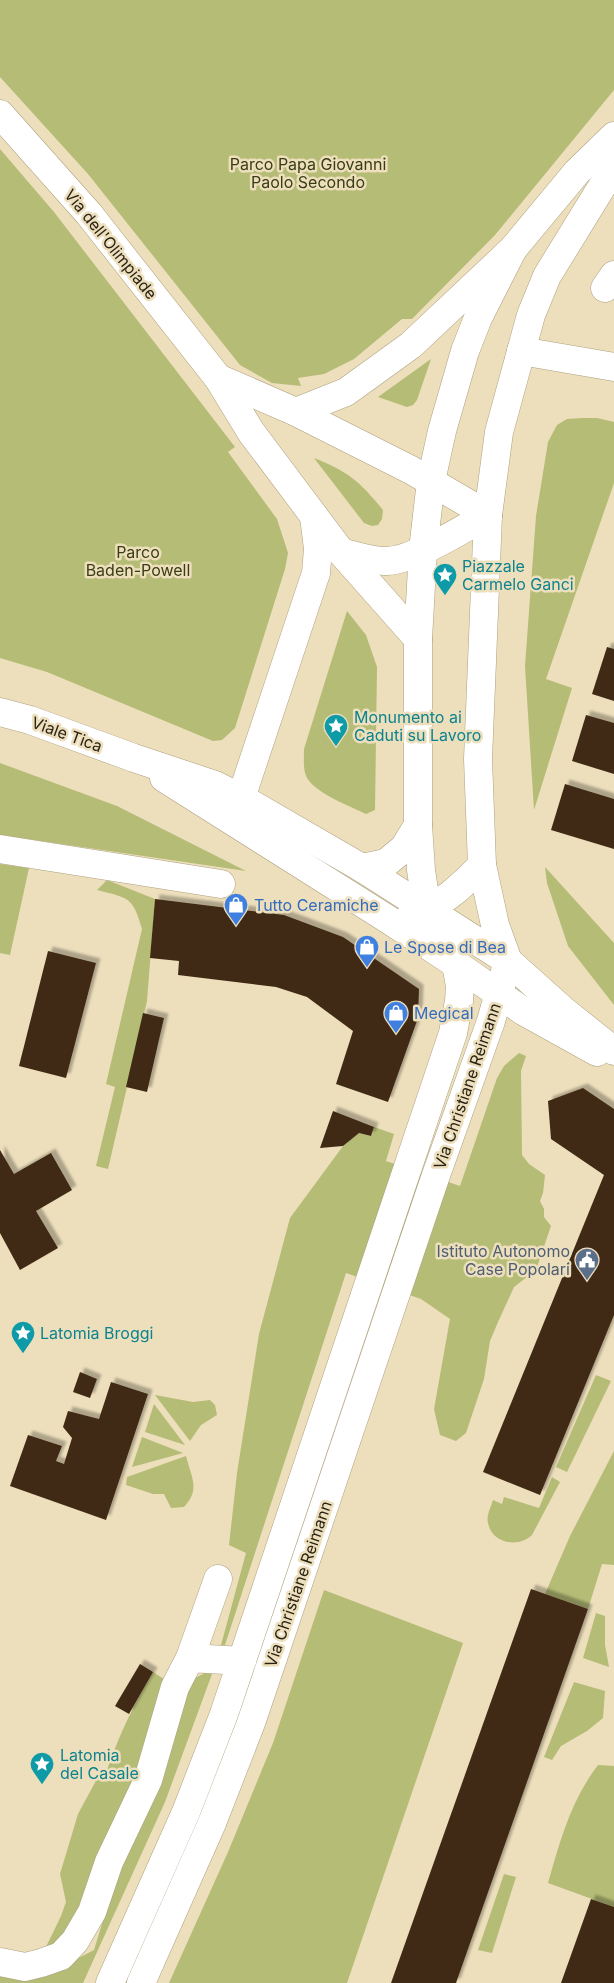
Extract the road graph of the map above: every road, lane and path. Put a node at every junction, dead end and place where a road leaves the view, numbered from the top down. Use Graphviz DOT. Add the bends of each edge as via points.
graph roads {
  1 [pos="0,114"];
  2 [pos="614,136"];
  3 [pos="614,167"];
  4 [pos="513,249"];
  5 [pos="521,351"];
  6 [pos="614,367"];
  7 [pos="218,378"];
  8 [pos="296,412"];
  9 [pos="431,481"];
  10 [pos="314,516"];
  11 [pos="488,516"];
  12 [pos="423,550"];
  13 [pos="341,552"];
  14 [pos="418,639"];
  15 [pos="0,712"];
  16 [pos="134,758"];
  17 [pos="241,798"];
  18 [pos="418,825"];
  19 [pos="0,849"];
  20 [pos="482,865"];
  21 [pos="362,868"];
  22 [pos="221,884"];
  23 [pos="427,910"];
  24 [pos="389,920"];
  25 [pos="508,961"];
  26 [pos="456,964"];
  27 [pos="498,994"];
  28 [pos="614,1051"];
  29 [pos="614,1061"];
  30 [pos="218,1580"];
  31 [pos="190,1658"];
  32 [pos="242,1661"];
  33 [pos="0,1962"];
  34 [pos="110,1983"];
  35 [pos="141,1983"];
  1 -- 7 [label="street, Via dell'Olimpiade" via="89,214"];
  2 -- 4 [label="street" via="577,172"];
  3 -- 5 [label="street" via="547,276"];
  4 -- 8 [label="street" via="411,345 346,392"];
  4 -- 9 [label="street" via="465,351"];
  5 -- 6 [label="street"];
  5 -- 11 [label="street" via="499,432"];
  7 -- 8 [label="street"];
  7 -- 10 [label="street, Via dell'Olimpiade" via="251,432"];
  8 -- 9 [label="street"];
  9 -- 11 [label="street"];
  9 -- 12 [label="street"];
  10 -- 13 [label="street, Via dell'Olimpiade"];
  10 -- 17 [label="street" via="318,549 316,573"];
  11 -- 12 [label="street"];
  11 -- 20 [label="street" via="478,759"];
  12 -- 13 [label="street" via="388,561"];
  12 -- 14 [label="street"];
  13 -- 14 [label="street, Via dell'Olimpiade"];
  14 -- 18 [label="street"];
  15 -- 16 [label="street, Viale Tica"];
  16 -- 17 [label="street" via="215,784"];
  16 -- 24 [label="street"];
  17 -- 21 [label="street"];
  18 -- 21 [label="street" via="404,848 386,863"];
  18 -- 23 [label="street"];
  19 -- 22 [label="street"];
  20 -- 23 [label="street" via="457,891"];
  20 -- 25 [label="street" via="494,925"];
  21 -- 23 [label="street"];
  23 -- 24 [label="street"];
  23 -- 25 [label="street"];
  23 -- 26 [label="street"];
  24 -- 26 [label="street"];
  25 -- 27 [label="street, Via Christiane Reimann"];
  25 -- 28 [label="street"];
  26 -- 27 [label="street"];
  26 -- 32 [label="street" via="460,986 453,1033"];
  27 -- 29 [label="street" via="557,1031"];
  27 -- 35 [label="street, Via Christiane Reimann" via="251,1723 220,1805"];
  30 -- 31 [label="street"];
  31 -- 32 [label="street"];
  31 -- 33 [label="street" via="176,1686 148,1780 109,1862 92,1912 75,1941 61,1956 42,1963 25,1967"];
  32 -- 34 [label="street" via="208,1758"];
}
